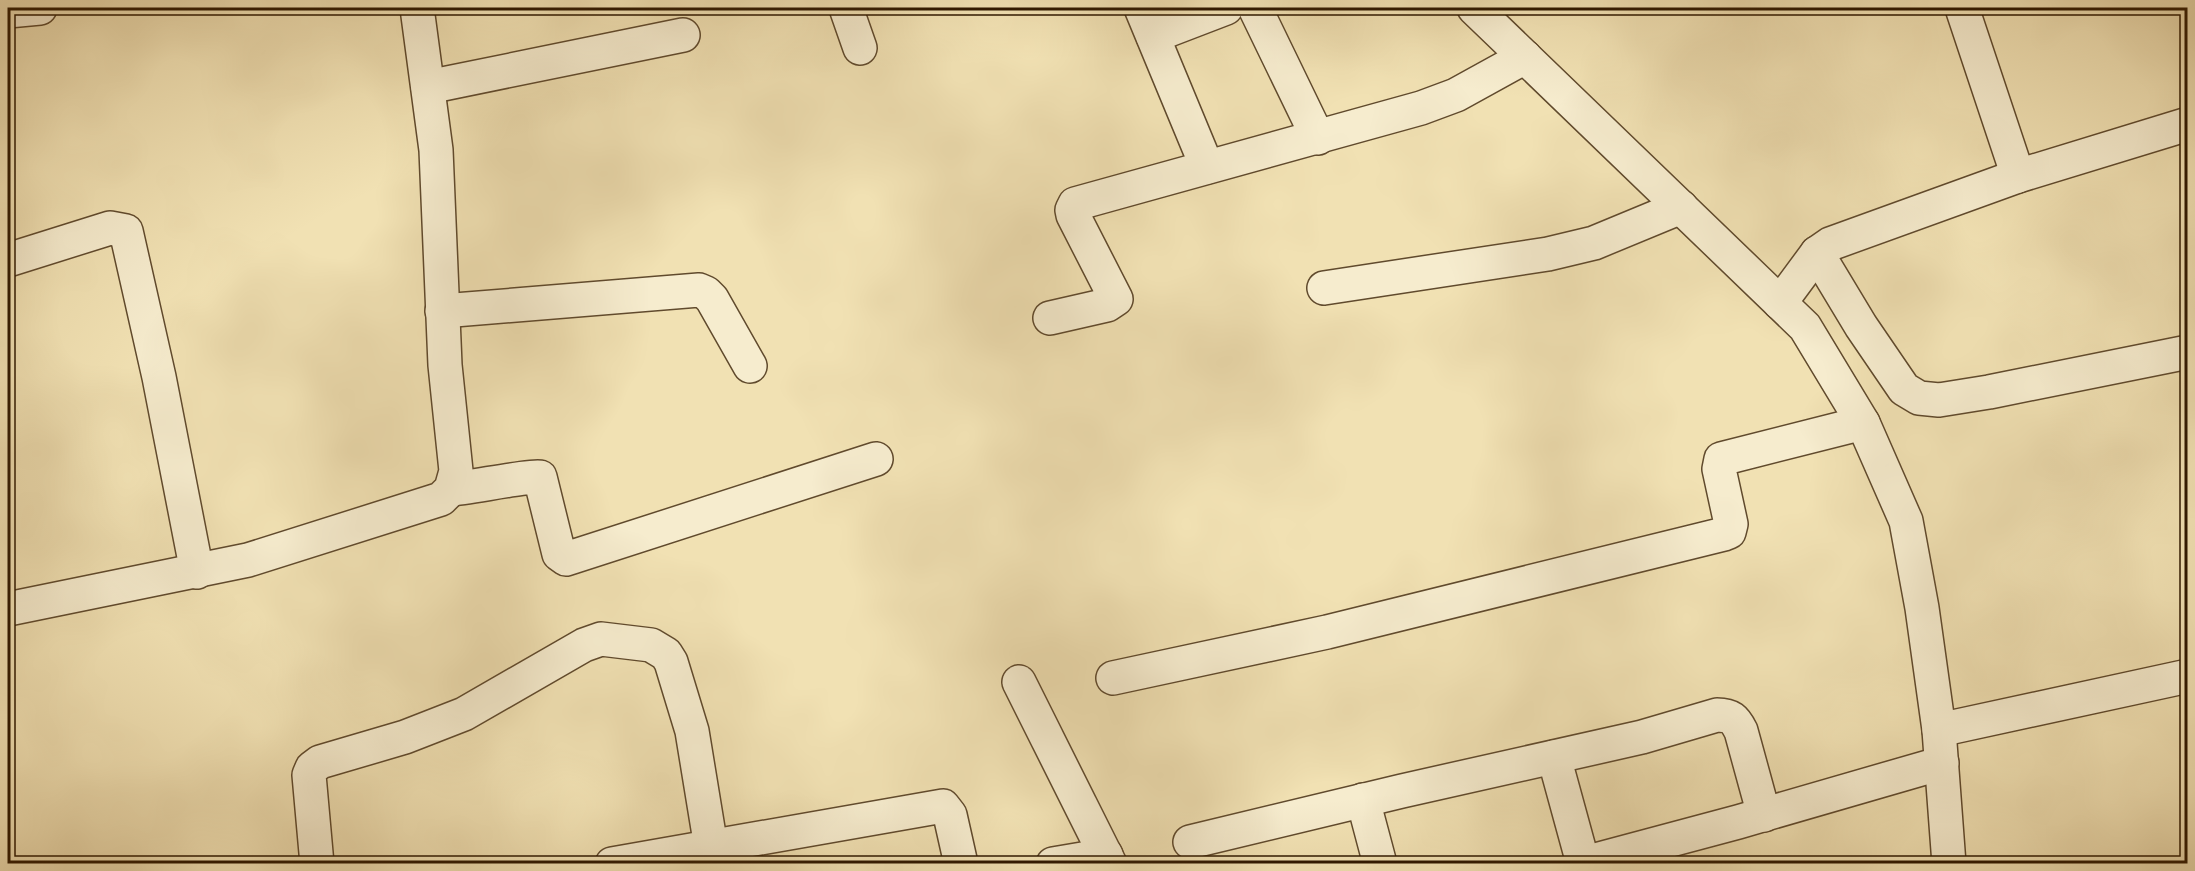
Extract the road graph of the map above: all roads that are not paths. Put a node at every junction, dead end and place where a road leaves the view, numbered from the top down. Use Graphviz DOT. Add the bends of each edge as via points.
graph roads {
  1 [pos="40,8"];
  2 [pos="417,8"];
  3 [pos="846,8"];
  4 [pos="1226,8"];
  5 [pos="1255,8"];
  6 [pos="1474,8"];
  7 [pos="1962,8"];
  8 [pos="8,11"];
  9 [pos="1147,22"];
  10 [pos="683,35"];
  11 [pos="860,48"];
  12 [pos="1525,57"];
  13 [pos="452,82"];
  14 [pos="2187,124"];
  15 [pos="1318,138"];
  16 [pos="1207,167"];
  17 [pos="2018,176"];
  18 [pos="1681,207"];
  19 [pos="8,260"];
  20 [pos="1798,279"];
  21 [pos="1324,288"];
  22 [pos="442,311"];
  23 [pos="1050,318"];
  24 [pos="2187,352"];
  25 [pos="750,366"];
  26 [pos="1863,423"];
  27 [pos="876,459"];
  28 [pos="451,489"];
  29 [pos="196,572"];
  30 [pos="8,609"];
  31 [pos="2187,676"];
  32 [pos="1113,678"];
  33 [pos="1019,682"];
  34 [pos="1954,727"];
  35 [pos="1554,757"];
  36 [pos="1942,763"];
  37 [pos="1363,800"];
  38 [pos="1764,815"];
  39 [pos="1190,842"];
  40 [pos="711,846"];
  41 [pos="1108,859"];
  42 [pos="1582,863"];
  43 [pos="317,864"];
  44 [pos="612,864"];
  45 [pos="962,864"];
  46 [pos="1053,864"];
  47 [pos="1380,864"];
  48 [pos="1949,864"];
  1 -- 8 [label="street"];
  2 -- 13 [label="street"];
  3 -- 11 [label="street"];
  4 -- 9 [label="street"];
  5 -- 15 [label="street"];
  6 -- 12 [label="street"];
  7 -- 17 [label="street"];
  9 -- 16 [label="street"];
  10 -- 13 [label="street"];
  12 -- 15 [label="street" via="1456,95"];
  12 -- 18 [label="street"];
  13 -- 22 [label="street" via="436,150"];
  14 -- 17 [label="street"];
  15 -- 16 [label="street"];
  16 -- 23 [label="street" via="1075,204 1073,215 1116,299 1107,305"];
  17 -- 20 [label="street" via="1854,234"];
  18 -- 20 [label="street"];
  18 -- 21 [label="street" via="1594,243 1548,255"];
  19 -- 29 [label="street" via="110,228 126,231"];
  20 -- 24 [label="street" via="1861,326 1904,389 1919,398 1939,400 1989,392"];
  20 -- 26 [label="street" via="1805,327"];
  22 -- 25 [label="street" via="699,290 712,299"];
  22 -- 28 [label="street" via="456,471"];
  26 -- 32 [label="street" via="1720,459 1731,524 1724,534 1327,632"];
  26 -- 34 [label="street" via="1906,521 1922,608"];
  27 -- 28 [label="street" via="566,559 559,554 540,477"];
  28 -- 29 [label="street" via="441,499 248,560"];
  29 -- 30 [label="street"];
  31 -- 34 [label="street"];
  33 -- 41 [label="street"];
  34 -- 36 [label="street"];
  35 -- 37 [label="street"];
  35 -- 38 [label="street" via="1728,715 1741,730"];
  35 -- 42 [label="street"];
  36 -- 38 [label="street"];
  36 -- 48 [label="street"];
  37 -- 39 [label="street"];
  37 -- 47 [label="street"];
  38 -- 42 [label="street"];
  40 -- 43 [label="street" via="692,731 671,662 651,645 611,639 584,645 464,714 312,768 309,775"];
  40 -- 44 [label="street"];
  40 -- 45 [label="street" via="943,806 950,815"];
  41 -- 46 [label="street"];
}
